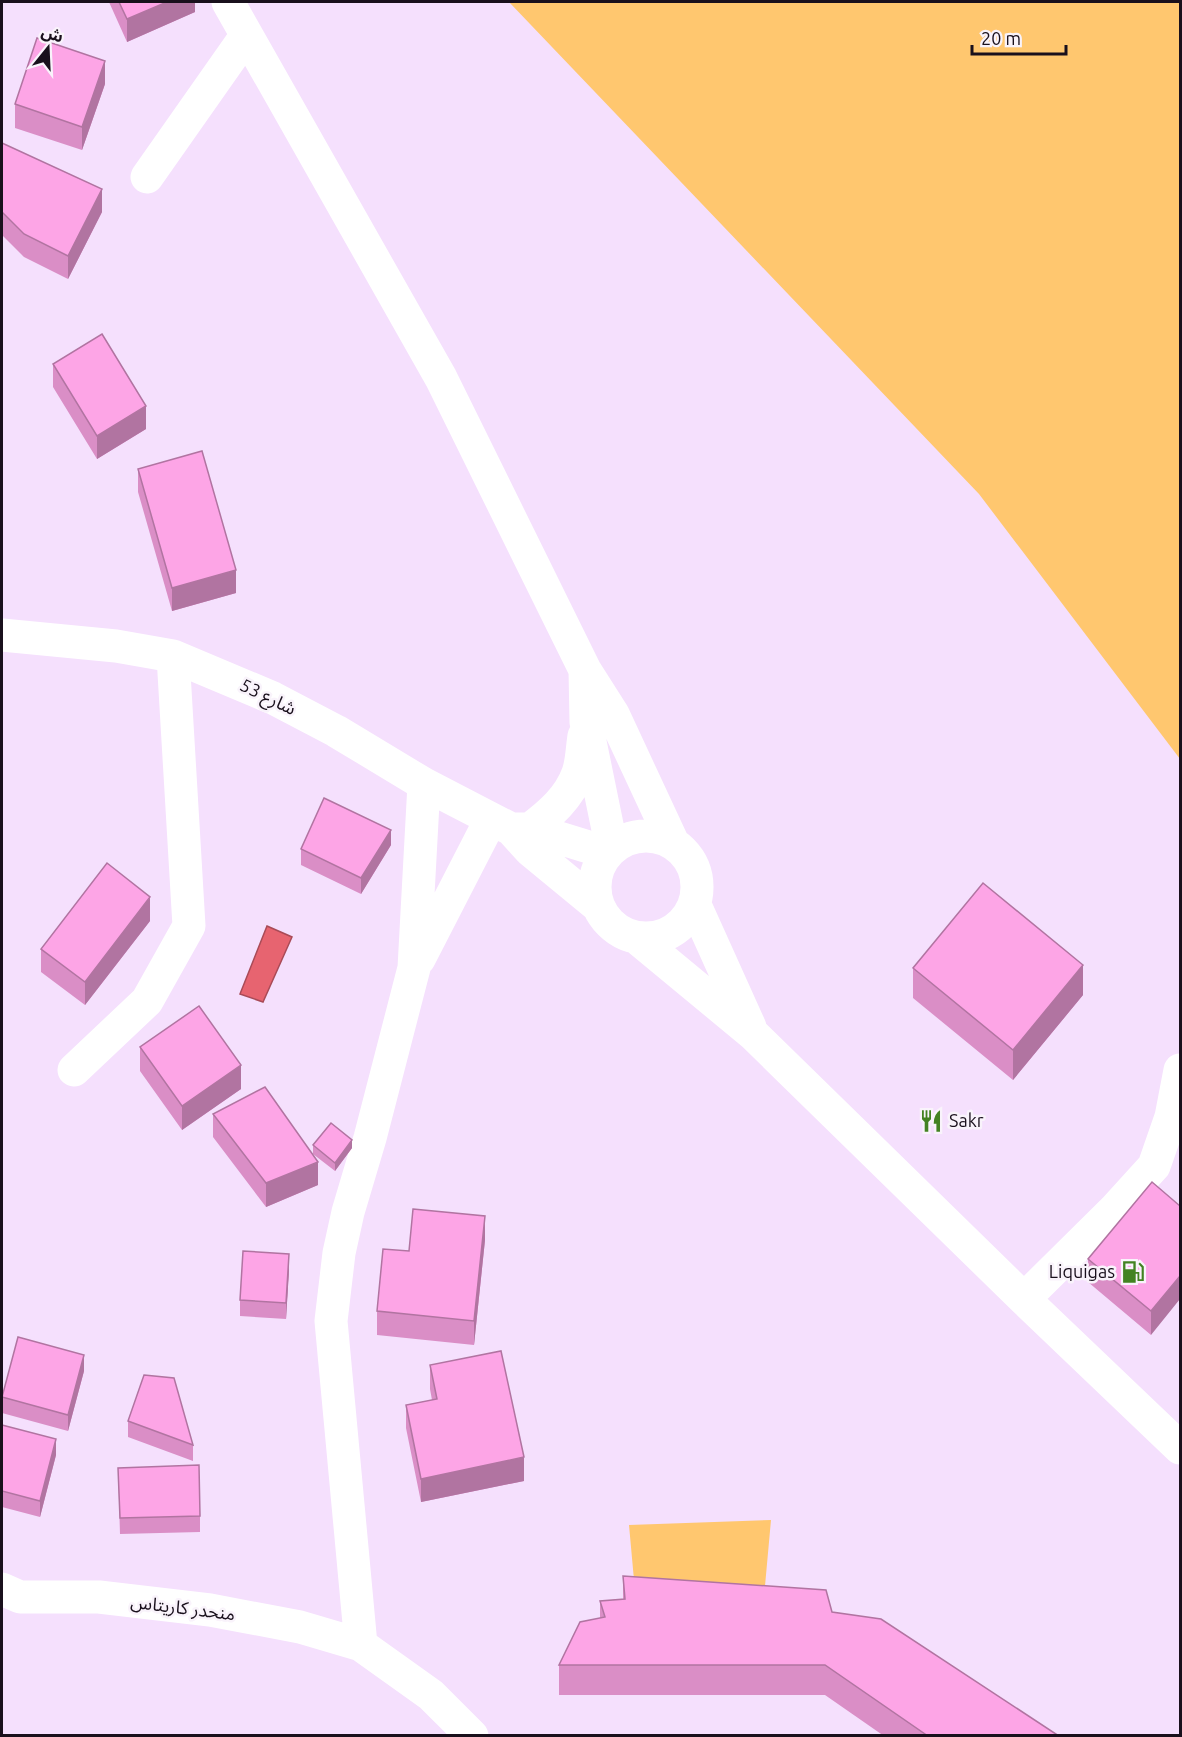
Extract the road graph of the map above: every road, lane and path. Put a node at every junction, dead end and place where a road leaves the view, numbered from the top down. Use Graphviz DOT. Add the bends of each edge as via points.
graph roads {
  1 [pos="228,2"];
  2 [pos="246,36"];
  3 [pos="147,177"];
  4 [pos="2,635"];
  5 [pos="173,656"];
  6 [pos="585,670"];
  7 [pos="586,722"];
  8 [pos="424,784"];
  9 [pos="510,826"];
  10 [pos="673,843"];
  11 [pos="610,851"];
  12 [pos="695,905"];
  13 [pos="598,906"];
  14 [pos="637,938"];
  15 [pos="414,968"];
  16 [pos="753,1034"];
  17 [pos="74,1070"];
  18 [pos="1180,1070"];
  19 [pos="1171,1152"];
  20 [pos="1024,1299"];
  21 [pos="1180,1448"];
  22 [pos="2,1589"];
  23 [pos="362,1646"];
  24 [pos="472,1736"];
  1 -- 2 [label="street"];
  2 -- 3 [label="street"];
  2 -- 6 [label="street" via="441,378"];
  4 -- 5 [label="street, شارع 53"];
  5 -- 8 [label="street, شارع 53" via="273,698"];
  5 -- 17 [label="street" via="189,926 147,1001"];
  6 -- 7 [label="street"];
  6 -- 10 [label="street" via="614,714"];
  7 -- 9 [label="street" via="578,772 555,810"];
  7 -- 11 [label="street"];
  8 -- 9 [label="street, شارع 53"];
  8 -- 15 [label="street"];
  9 -- 11 [label="street"];
  9 -- 13 [label="street" via="530,850"];
  9 -- 15 [label="street"];
  10 -- 11 [label="street" via="652,836 631,838"];
  10 -- 12 [label="street" via="690,860 698,882"];
  11 -- 13 [label="street" via="598,868"];
  12 -- 14 [label="street" via="681,925 661,937"];
  12 -- 16 [label="street"];
  13 -- 14 [label="street" via="620,932"];
  14 -- 16 [label="street"];
  15 -- 23 [label="street" via="348,1212 331,1321"];
  16 -- 20 [label="street"];
  18 -- 19 [label="street" via="1171,1117"];
  19 -- 20 [label="street"];
  20 -- 21 [label="street"];
  22 -- 23 [label="street, منحدر كاريتاس" via="20,1597 99,1597 210,1610 300,1627"];
  23 -- 24 [label="street, منحدر كاريتاس" via="430,1695"];
}
